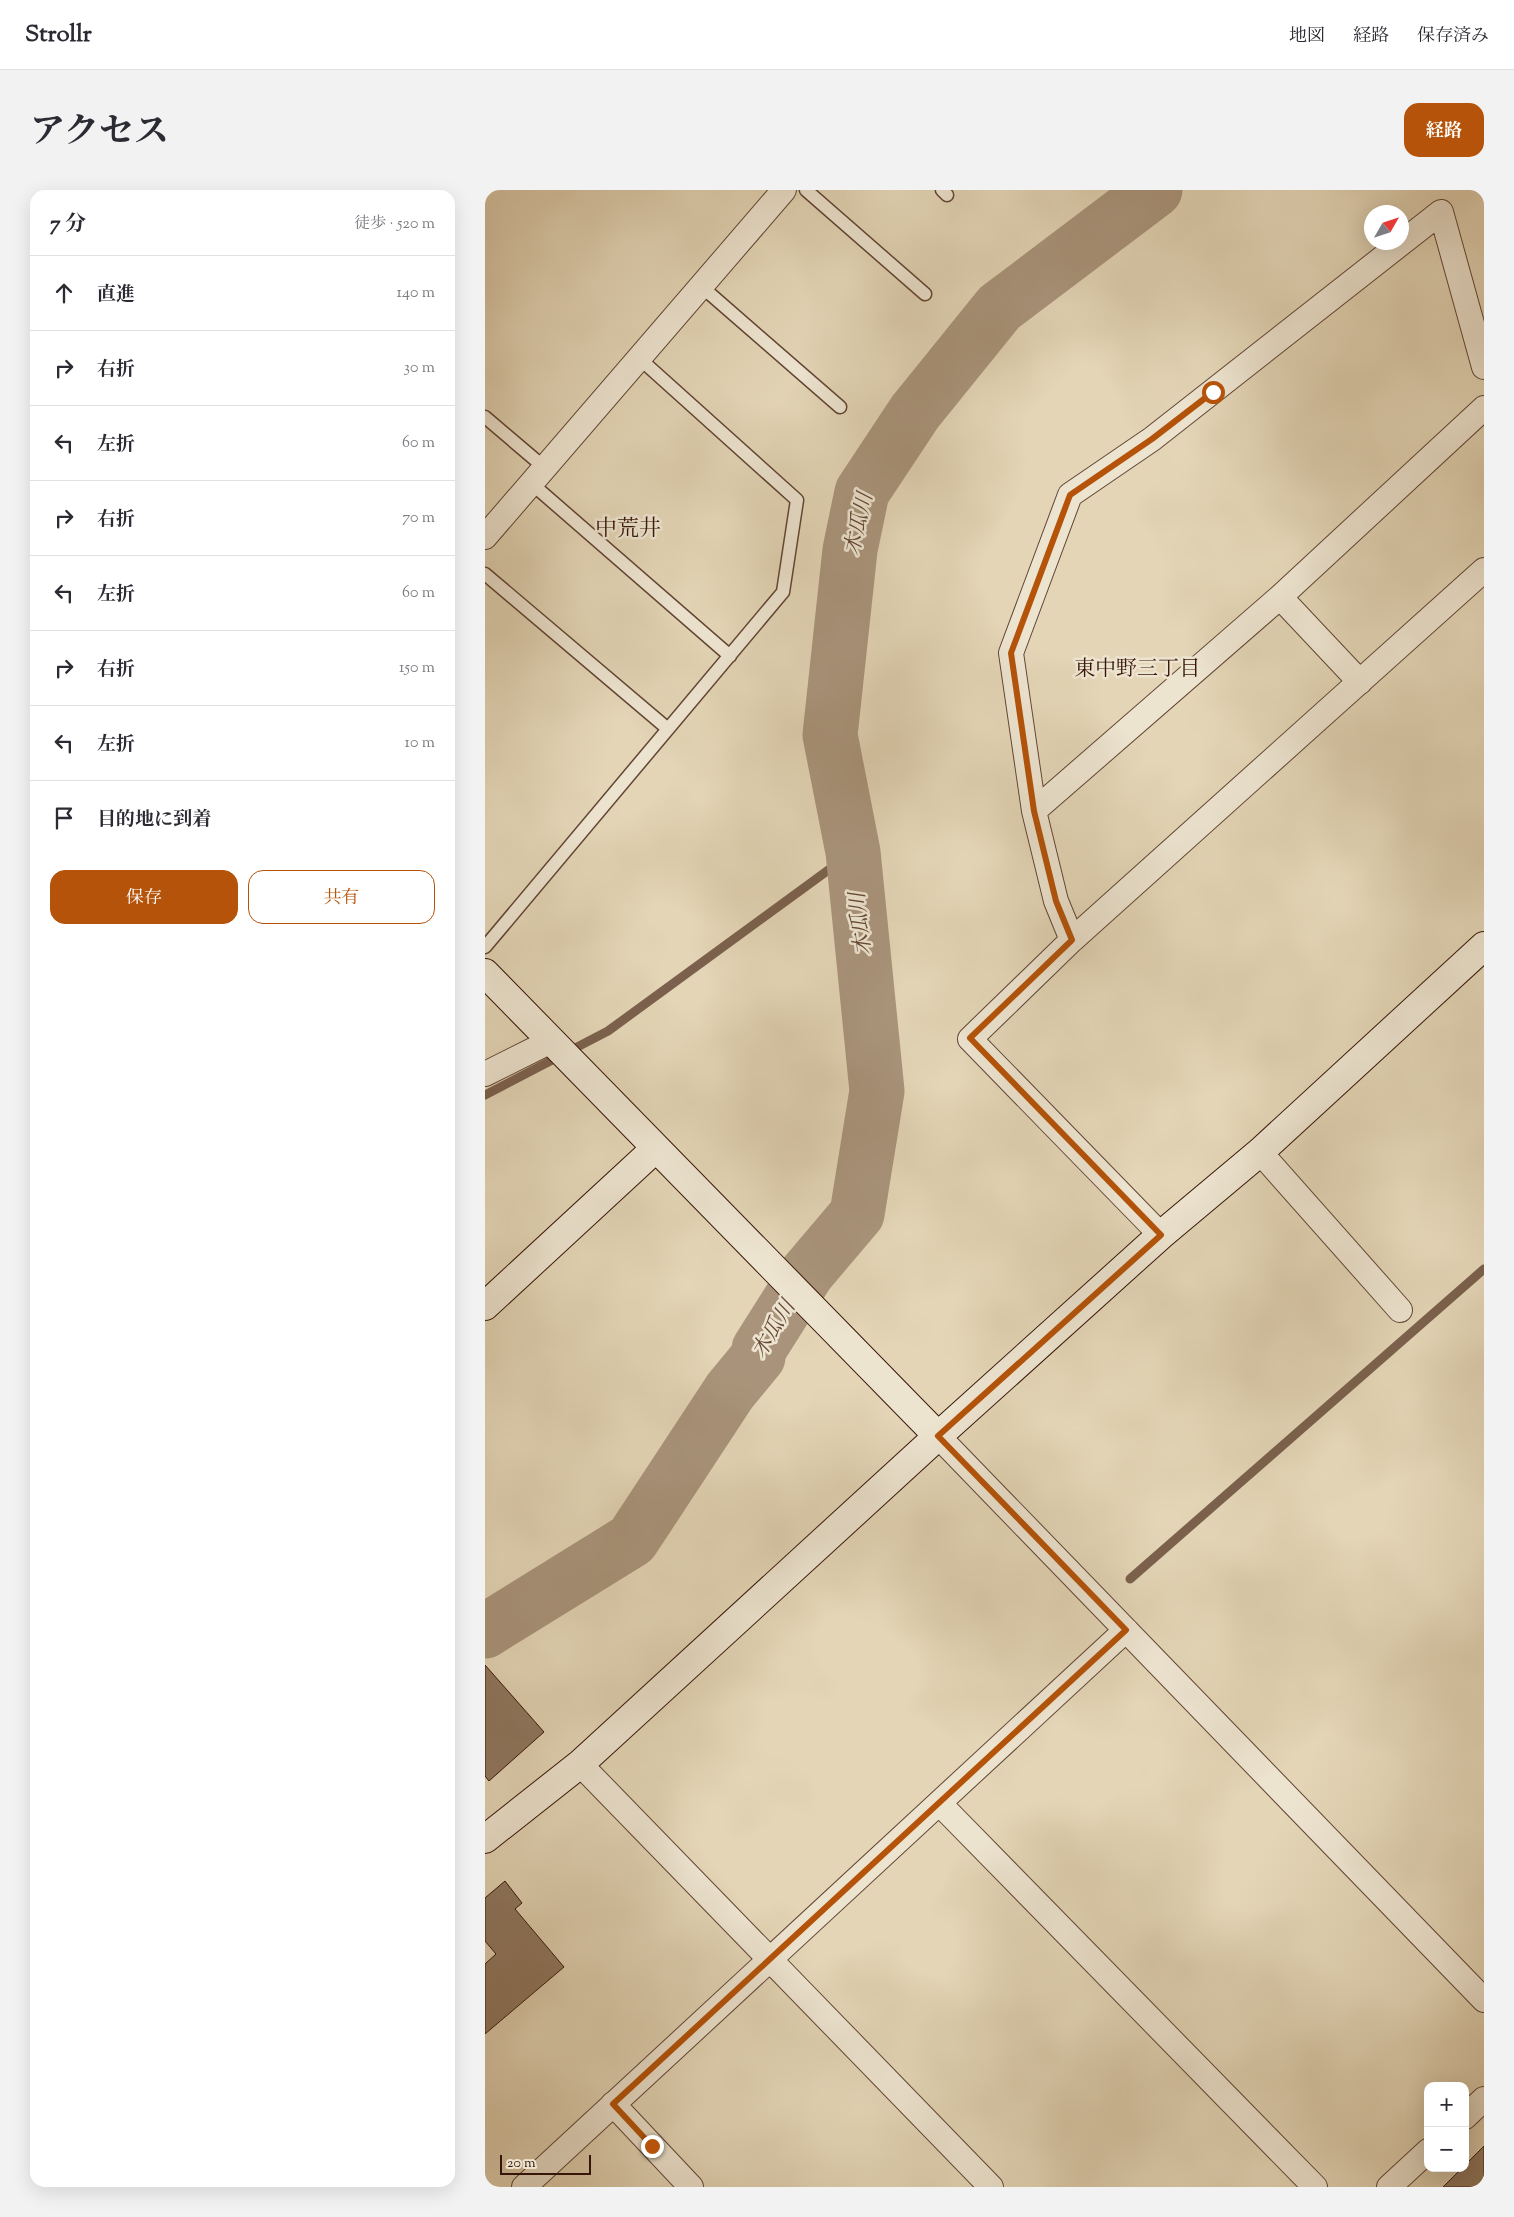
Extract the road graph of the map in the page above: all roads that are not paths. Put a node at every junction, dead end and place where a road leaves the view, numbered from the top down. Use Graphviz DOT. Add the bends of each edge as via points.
graph roads {
  1 [pos="784,190"];
  2 [pos="806,190"];
  3 [pos="701,286"];
  4 [pos="925,294"];
  5 [pos="639,358"];
  6 [pos="1484,366"];
  7 [pos="840,407"];
  8 [pos="1484,408"];
  9 [pos="485,418"];
  10 [pos="538,475"];
  11 [pos="485,537"];
  12 [pos="1484,570"];
  13 [pos="485,574"];
  14 [pos="1280,597"];
  15 [pos="730,656"];
  16 [pos="1360,682"];
  17 [pos="668,729"];
  18 [pos="1034,811"];
  19 [pos="1072,940"];
  20 [pos="1484,946"];
  21 [pos="485,947"];
  22 [pos="485,973"];
  23 [pos="551,1041"];
  24 [pos="485,1074"];
  25 [pos="656,1148"];
  26 [pos="1260,1152"];
  27 [pos="1161,1235"];
  28 [pos="485,1306"];
  29 [pos="1400,1310"];
  30 [pos="938,1436"];
  31 [pos="1126,1630"];
  32 [pos="580,1764"];
  33 [pos="939,1803"];
  34 [pos="485,1839"];
  35 [pos="770,1960"];
  36 [pos="1484,2000"];
  37 [pos="1484,2099"];
  38 [pos="613,2104"];
  39 [pos="1469,2113"];
  40 [pos="1424,2155"];
  41 [pos="524,2187"];
  42 [pos="691,2187"];
  43 [pos="991,2187"];
  44 [pos="1315,2187"];
  45 [pos="1389,2187"];
  1 -- 3 [label="street"];
  2 -- 4 [label="lane"];
  3 -- 5 [label="street"];
  3 -- 7 [label="lane"];
  5 -- 10 [label="street"];
  5 -- 15 [label="lane" via="797,500 783,592"];
  6 -- 18 [label="street" via="1441,212 1152,439 1070,495 1011,653"];
  8 -- 14 [label="street"];
  9 -- 10 [label="lane"];
  10 -- 11 [label="street"];
  10 -- 15 [label="lane"];
  12 -- 16 [label="street"];
  13 -- 17 [label="lane"];
  14 -- 16 [label="street"];
  14 -- 18 [label="street"];
  15 -- 17 [label="lane"];
  16 -- 19 [label="street"];
  17 -- 21 [label="lane"];
  18 -- 19 [label="street" via="1056,901"];
  19 -- 27 [label="street" via="970,1038"];
  20 -- 26 [label="street"];
  22 -- 23 [label="street"];
  23 -- 24 [label="street"];
  23 -- 25 [label="street"];
  25 -- 28 [label="street"];
  25 -- 30 [label="street"];
  26 -- 27 [label="street"];
  26 -- 29 [label="street"];
  27 -- 30 [label="street"];
  30 -- 31 [label="street"];
  30 -- 32 [label="street"];
  31 -- 33 [label="street"];
  31 -- 36 [label="street"];
  32 -- 34 [label="street"];
  32 -- 35 [label="street"];
  33 -- 35 [label="street"];
  33 -- 44 [label="street"];
  35 -- 38 [label="street"];
  35 -- 43 [label="street"];
  37 -- 39 [label="street"];
  38 -- 41 [label="street"];
  38 -- 42 [label="street"];
  40 -- 45 [label="street"];
}
